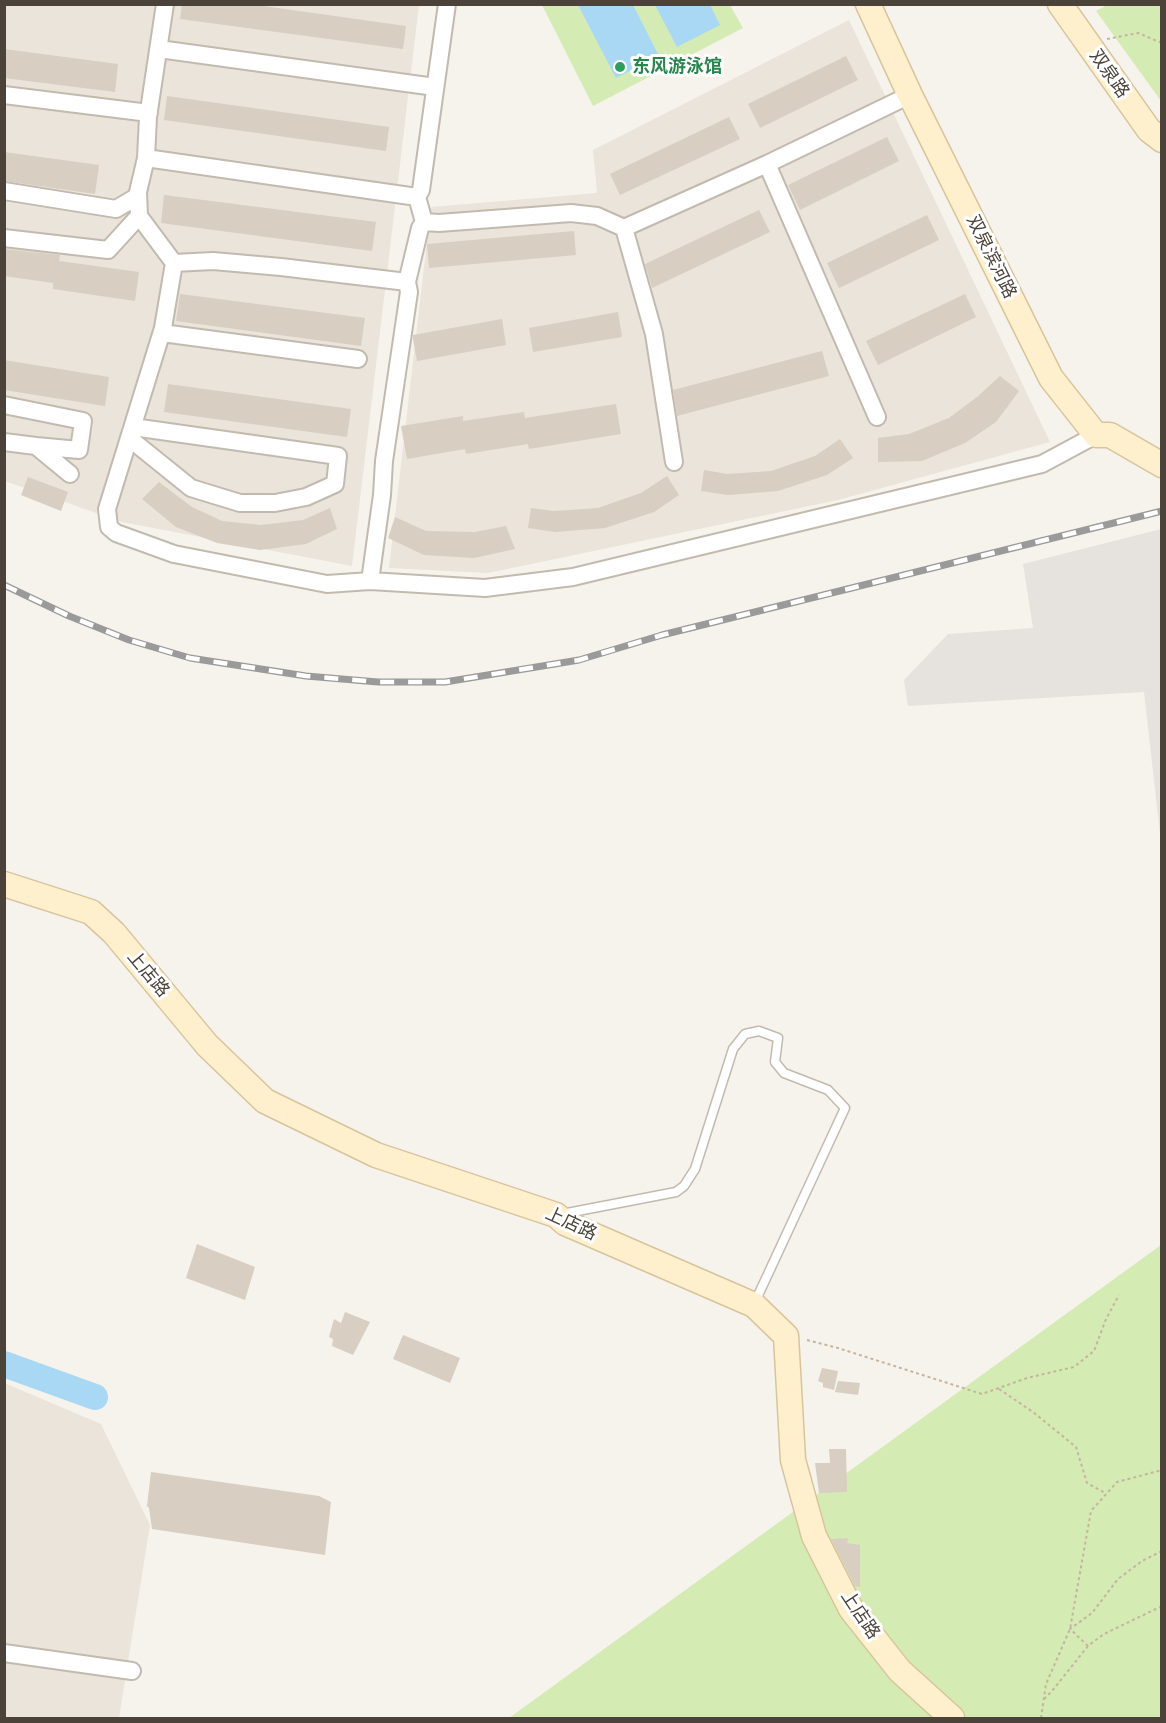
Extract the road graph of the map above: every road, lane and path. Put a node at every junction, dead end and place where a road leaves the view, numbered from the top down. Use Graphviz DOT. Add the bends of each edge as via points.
graph roads {
  1 [pos="165,4"];
  2 [pos="447,4"];
  3 [pos="868,4"];
  4 [pos="1060,4"];
  5 [pos="1081,34"];
  6 [pos="1161,43"];
  7 [pos="159,49"];
  8 [pos="435,87"];
  9 [pos="4,95"];
  10 [pos="910,95"];
  11 [pos="149,113"];
  12 [pos="1161,140"];
  13 [pos="146,158"];
  14 [pos="767,164"];
  15 [pos="4,190"];
  16 [pos="138,196"];
  17 [pos="417,197"];
  18 [pos="139,216"];
  19 [pos="423,222"];
  20 [pos="624,228"];
  21 [pos="4,238"];
  22 [pos="174,262"];
  23 [pos="407,282"];
  24 [pos="162,333"];
  25 [pos="357,359"];
  26 [pos="4,405"];
  27 [pos="877,417"];
  28 [pos="131,432"];
  29 [pos="1096,435"];
  30 [pos="4,442"];
  31 [pos="36,446"];
  32 [pos="674,462"];
  33 [pos="1161,465"];
  34 [pos="70,474"];
  35 [pos="370,581"];
  36 [pos="4,884"];
  37 [pos="556,1215"];
  38 [pos="1119,1295"];
  39 [pos="754,1305"];
  40 [pos="786,1336"];
  41 [pos="999,1389"];
  42 [pos="1161,1470"];
  43 [pos="1106,1494"];
  44 [pos="1161,1551"];
  45 [pos="1161,1606"];
  46 [pos="1070,1629"];
  47 [pos="1088,1646"];
  48 [pos="4,1653"];
  49 [pos="132,1671"];
  50 [pos="1044,1699"];
  51 [pos="952,1719"];
  52 [pos="1041,1719"];
  1 -- 7 [label="street"];
  2 -- 8 [label="street"];
  3 -- 10 [label="street, 双泉滨河路"];
  4 -- 5 [label="street, 双泉路"];
  5 -- 6 [label="path" via="1096,27 1107,39 1138,33"];
  5 -- 12 [label="street, 双泉路" via="1149,130"];
  7 -- 8 [label="street"];
  7 -- 11 [label="street"];
  8 -- 17 [label="street"];
  9 -- 11 [label="street"];
  10 -- 14 [label="street"];
  10 -- 29 [label="street, 双泉滨河路" via="1051,378"];
  11 -- 13 [label="street"];
  13 -- 16 [label="street"];
  13 -- 17 [label="street"];
  14 -- 20 [label="street"];
  14 -- 27 [label="street"];
  15 -- 16 [label="street" via="116,209"];
  16 -- 18 [label="street"];
  17 -- 19 [label="street"];
  18 -- 21 [label="street" via="108,250"];
  18 -- 22 [label="street"];
  19 -- 20 [label="street" via="571,213 597,216"];
  19 -- 23 [label="street"];
  20 -- 32 [label="street" via="654,334"];
  22 -- 23 [label="street" via="213,261"];
  22 -- 24 [label="street"];
  23 -- 35 [label="street" via="409,292"];
  24 -- 25 [label="street"];
  24 -- 28 [label="street"];
  26 -- 31 [label="street" via="82,421 80,450"];
  28 -- 28 [label="street" via="191,488 240,503 275,503 306,497 334,484 338,456"];
  28 -- 35 [label="street" via="107,509 109,527 116,533 174,554 327,584"];
  29 -- 33 [label="street" via="1110,435"];
  29 -- 35 [label="street" via="1042,464 573,576 485,588"];
  30 -- 31 [label="street"];
  31 -- 34 [label="street"];
  36 -- 37 [label="street, 上店路" via="91,912 114,933 207,1045 266,1101 376,1155"];
  37 -- 39 [label="street, 上店路" via="565,1223"];
  37 -- 39 [label="lane" via="676,1192 684,1186 695,1169 733,1049 745,1034 759,1031 778,1038 775,1062 784,1073 828,1090 845,1108"];
  38 -- 41 [label="path" via="1094,1351 1074,1366"];
  39 -- 40 [label="street, 上店路"];
  40 -- 41 [label="path" via="838,1348 982,1394"];
  40 -- 51 [label="street, 上店路" via="793,1460 814,1536 851,1609 900,1671"];
  41 -- 43 [label="path" via="1076,1447 1087,1483"];
  42 -- 43 [label="path" via="1117,1482"];
  43 -- 46 [label="path" via="1091,1512"];
  44 -- 46 [label="path" via="1118,1579 1092,1613"];
  45 -- 47 [label="path"];
  46 -- 47 [label="path"];
  46 -- 50 [label="path" via="1046,1684"];
  47 -- 50 [label="path"];
  48 -- 49 [label="street"];
  50 -- 52 [label="path"];
}
